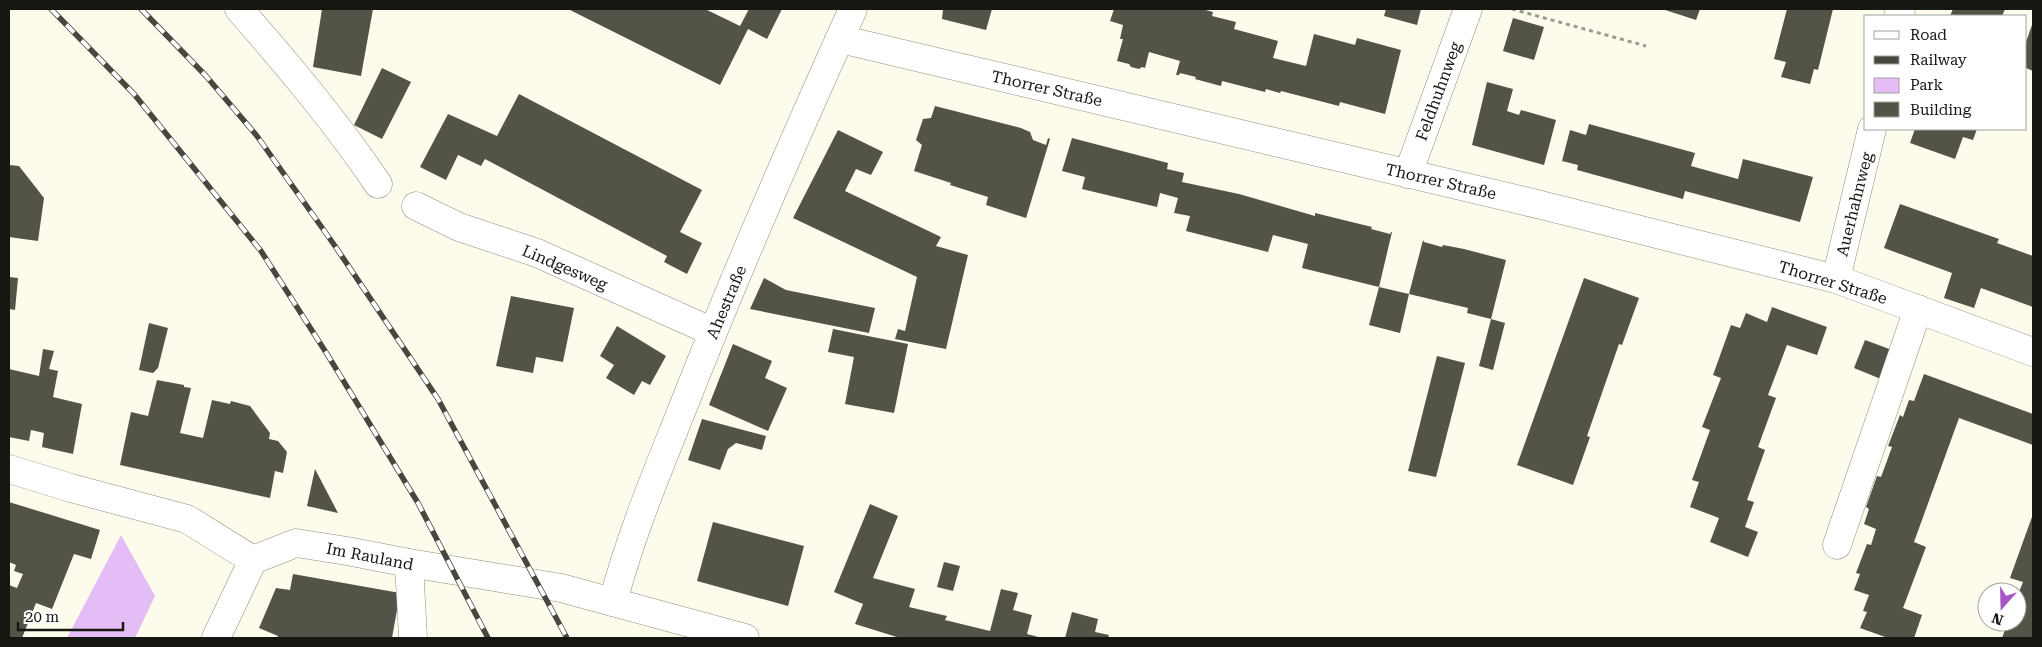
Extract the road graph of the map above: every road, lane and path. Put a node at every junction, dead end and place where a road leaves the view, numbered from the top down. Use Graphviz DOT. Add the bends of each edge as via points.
graph roads {
  1 [pos="239,9"];
  2 [pos="853,9"];
  3 [pos="1468,9"];
  4 [pos="1512,9"];
  5 [pos="840,38"];
  6 [pos="1646,46"];
  7 [pos="1872,130"];
  8 [pos="1408,174"];
  9 [pos="378,184"];
  10 [pos="416,206"];
  11 [pos="1836,279"];
  12 [pos="1918,309"];
  13 [pos="713,332"];
  14 [pos="2033,352"];
  15 [pos="9,470"];
  16 [pos="1837,545"];
  17 [pos="253,560"];
  18 [pos="409,564"];
  19 [pos="613,602"];
  20 [pos="216,638"];
  21 [pos="413,638"];
  22 [pos="745,638"];
  1 -- 9 [label="street" via="284,59"];
  2 -- 5 [label="street, Ahestraße"];
  3 -- 8 [label="street, Feldhuhnweg"];
  4 -- 6 [label="path"];
  5 -- 8 [label="street, Thorrer Straße"];
  5 -- 13 [label="street, Ahestraße"];
  7 -- 11 [label="street, Auerhahnweg"];
  8 -- 11 [label="street, Thorrer Straße"];
  10 -- 13 [label="street, Lindgesweg" via="460,228 537,253"];
  11 -- 12 [label="street, Thorrer Straße"];
  12 -- 14 [label="street, Thorrer Straße"];
  12 -- 16 [label="street"];
  13 -- 19 [label="street, Ahestraße" via="646,500"];
  15 -- 17 [label="street" via="187,519"];
  17 -- 18 [label="street, Im Rauland" via="296,543"];
  17 -- 20 [label="street"];
  18 -- 19 [label="street, Im Rauland" via="561,588"];
  18 -- 21 [label="street"];
  19 -- 22 [label="street, Im Rauland"];
}
